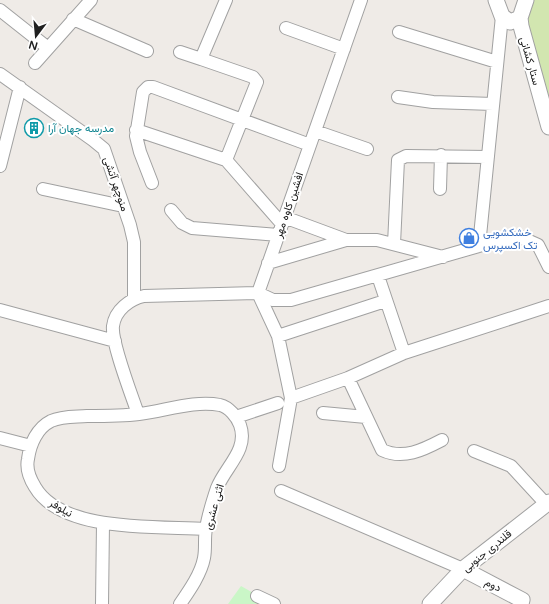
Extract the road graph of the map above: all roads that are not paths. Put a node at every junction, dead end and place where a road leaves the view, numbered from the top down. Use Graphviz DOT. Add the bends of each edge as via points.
graph roads {
  1 [pos="91,0"];
  2 [pos="226,0"];
  3 [pos="361,0"];
  4 [pos="496,0"];
  5 [pos="526,0"];
  6 [pos="0,10"];
  7 [pos="502,16"];
  8 [pos="520,18"];
  9 [pos="73,19"];
  10 [pos="286,28"];
  11 [pos="398,32"];
  12 [pos="48,48"];
  13 [pos="344,49"];
  14 [pos="147,51"];
  15 [pos="180,52"];
  16 [pos="202,59"];
  17 [pos="497,62"];
  18 [pos="35,63"];
  19 [pos="0,74"];
  20 [pos="20,87"];
  21 [pos="398,97"];
  22 [pos="493,104"];
  23 [pos="243,121"];
  24 [pos="549,127"];
  25 [pos="136,130"];
  26 [pos="315,131"];
  27 [pos="310,145"];
  28 [pos="368,149"];
  29 [pos="441,155"];
  30 [pos="488,157"];
  31 [pos="226,160"];
  32 [pos="0,166"];
  33 [pos="152,183"];
  34 [pos="43,189"];
  35 [pos="440,189"];
  36 [pos="124,206"];
  37 [pos="171,210"];
  38 [pos="281,225"];
  39 [pos="346,240"];
  40 [pos="394,244"];
  41 [pos="479,246"];
  42 [pos="443,257"];
  43 [pos="268,263"];
  44 [pos="549,267"];
  45 [pos="378,276"];
  46 [pos="258,293"];
  47 [pos="134,298"];
  48 [pos="385,301"];
  49 [pos="549,306"];
  50 [pos="0,310"];
  51 [pos="278,336"];
  52 [pos="114,341"];
  53 [pos="404,353"];
  54 [pos="348,378"];
  55 [pos="291,398"];
  56 [pos="278,403"];
  57 [pos="323,413"];
  58 [pos="138,414"];
  59 [pos="236,417"];
  60 [pos="366,417"];
  61 [pos="0,438"];
  62 [pos="442,440"];
  63 [pos="31,446"];
  64 [pos="474,451"];
  65 [pos="279,466"];
  66 [pos="281,491"];
  67 [pos="548,503"];
  68 [pos="103,524"];
  69 [pos="206,529"];
  70 [pos="463,569"];
  71 [pos="257,596"];
  72 [pos="521,602"];
  73 [pos="102,604"];
  74 [pos="180,604"];
  75 [pos="274,604"];
  76 [pos="430,604"];
  1 -- 9 [label="street"];
  2 -- 16 [label="street"];
  3 -- 13 [label="street, افشین کاوه مهر"];
  4 -- 7 [label="street"];
  5 -- 8 [label="street"];
  6 -- 12 [label="street"];
  7 -- 8 [label="street" via="510,22"];
  7 -- 17 [label="street"];
  8 -- 24 [label="street, ستار کشانی"];
  9 -- 12 [label="street"];
  9 -- 14 [label="street"];
  10 -- 13 [label="street"];
  11 -- 17 [label="street"];
  12 -- 18 [label="street"];
  13 -- 26 [label="street, افشین کاوه مهر"];
  15 -- 16 [label="street"];
  16 -- 23 [label="street" via="256,79 256,87"];
  17 -- 22 [label="street"];
  19 -- 20 [label="street, منوچهر آتشی"];
  20 -- 32 [label="street"];
  20 -- 36 [label="street, منوچهر آتشی" via="104,149"];
  21 -- 22 [label="street" via="433,102"];
  22 -- 30 [label="street"];
  23 -- 25 [label="street" via="148,87 143,92"];
  23 -- 27 [label="street"];
  23 -- 31 [label="street"];
  25 -- 31 [label="street"];
  25 -- 33 [label="street" via="140,152"];
  26 -- 27 [label="street, افشین کاوه مهر"];
  26 -- 28 [label="street"];
  27 -- 38 [label="street, افشین کاوه مهر"];
  29 -- 30 [label="street"];
  29 -- 35 [label="street"];
  29 -- 40 [label="street" via="406,156 398,160"];
  30 -- 41 [label="street"];
  31 -- 38 [label="street"];
  34 -- 36 [label="street"];
  36 -- 47 [label="street, منوچهر آتشی" via="134,242"];
  37 -- 38 [label="street" via="182,223 192,228"];
  38 -- 39 [label="street"];
  38 -- 43 [label="street, افشین کاوه مهر"];
  39 -- 40 [label="street" via="377,240"];
  39 -- 43 [label="street"];
  40 -- 42 [label="street"];
  41 -- 42 [label="street"];
  41 -- 44 [label="street" via="520,237 538,245"];
  42 -- 45 [label="street"];
  43 -- 46 [label="street, افشین کاوه مهر"];
  45 -- 46 [label="street" via="290,300 273,300"];
  45 -- 48 [label="street"];
  46 -- 47 [label="street"];
  46 -- 51 [label="street"];
  47 -- 52 [label="street" via="114,318"];
  48 -- 51 [label="street"];
  48 -- 53 [label="street"];
  49 -- 53 [label="street"];
  50 -- 52 [label="street"];
  51 -- 55 [label="street"];
  52 -- 58 [label="street"];
  53 -- 54 [label="street"];
  54 -- 55 [label="street"];
  54 -- 60 [label="street"];
  55 -- 65 [label="street"];
  56 -- 59 [label="street"];
  57 -- 60 [label="street"];
  58 -- 59 [label="street" via="204,404 221,406"];
  58 -- 63 [label="street, نیلوفر" via="66,417 50,422 38,431"];
  59 -- 69 [label="street, اثنی عشری" via="241,426 240,447 218,486"];
  60 -- 62 [label="street" via="382,450 390,454 420,451"];
  61 -- 63 [label="street"];
  63 -- 68 [label="street, نیلوفر" via="28,461 31,480 39,493 51,504 69,514"];
  64 -- 67 [label="street" via="511,466"];
  66 -- 70 [label="street"];
  67 -- 70 [label="street, قلندری جنوبی"];
  68 -- 69 [label="street, نیلوفر"];
  68 -- 73 [label="street"];
  69 -- 74 [label="street, اثنی عشری" via="204,558 196,578"];
  70 -- 72 [label="street, دوم"];
  70 -- 76 [label="street, قلندری جنوبی"];
  71 -- 75 [label="street"];
}
